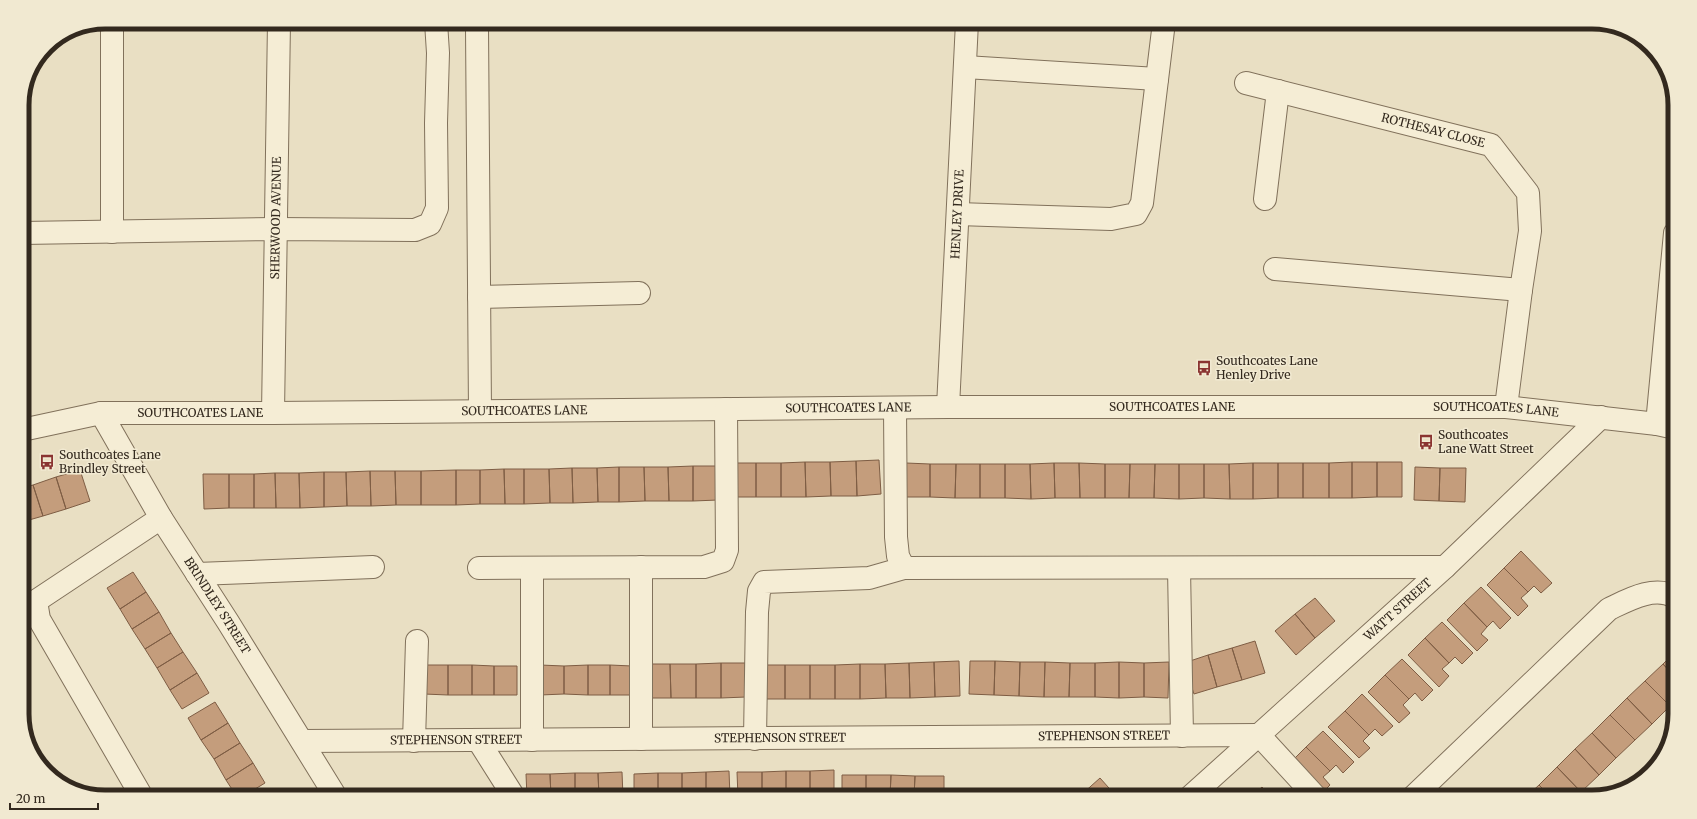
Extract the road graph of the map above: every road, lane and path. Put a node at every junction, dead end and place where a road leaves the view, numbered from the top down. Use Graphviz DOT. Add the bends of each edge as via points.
graph roads {
  1 [pos="112,29"];
  2 [pos="279,29"];
  3 [pos="436,29"];
  4 [pos="477,29"];
  5 [pos="967,29"];
  6 [pos="1163,29"];
  7 [pos="965,67"];
  8 [pos="1157,79"];
  9 [pos="1246,83"];
  10 [pos="1278,91"];
  11 [pos="1265,199"];
  12 [pos="958,214"];
  13 [pos="275,229"];
  14 [pos="112,232"];
  15 [pos="29,233"];
  16 [pos="1275,269"];
  17 [pos="1521,290"];
  18 [pos="638,293"];
  19 [pos="479,297"];
  20 [pos="1668,383"];
  21 [pos="948,407"];
  22 [pos="1506,407"];
  23 [pos="895,408"];
  24 [pos="726,409"];
  25 [pos="480,411"];
  26 [pos="101,412"];
  27 [pos="273,413"];
  28 [pos="1601,417"];
  29 [pos="1666,426"];
  30 [pos="29,428"];
  31 [pos="161,518"];
  32 [pos="373,567"];
  33 [pos="641,567"];
  34 [pos="1446,567"];
  35 [pos="479,568"];
  36 [pos="532,568"];
  37 [pos="904,568"];
  38 [pos="1179,568"];
  39 [pos="197,574"];
  40 [pos="1668,594"];
  41 [pos="29,604"];
  42 [pos="417,641"];
  43 [pos="1259,735"];
  44 [pos="1182,736"];
  45 [pos="641,739"];
  46 [pos="755,739"];
  47 [pos="478,740"];
  48 [pos="532,740"];
  49 [pos="302,741"];
  50 [pos="414,741"];
  51 [pos="138,790"];
  52 [pos="332,790"];
  53 [pos="510,790"];
  54 [pos="1198,790"];
  55 [pos="1310,790"];
  56 [pos="1420,790"];
  1 -- 14 [label="street"];
  2 -- 13 [label="street, SHERWOOD AVENUE"];
  3 -- 13 [label="street" via="437,208 430,224 415,230"];
  4 -- 19 [label="street"];
  5 -- 7 [label="street, HENLEY DRIVE"];
  6 -- 8 [label="street"];
  7 -- 8 [label="street"];
  7 -- 12 [label="street, HENLEY DRIVE"];
  8 -- 12 [label="street" via="1142,203 1136,214 1111,218"];
  9 -- 10 [label="street, ROTHESAY CLOSE"];
  10 -- 11 [label="street"];
  10 -- 17 [label="street, ROTHESAY CLOSE" via="1491,146 1528,192 1530,231"];
  12 -- 21 [label="street, HENLEY DRIVE"];
  13 -- 14 [label="street"];
  13 -- 27 [label="street, SHERWOOD AVENUE"];
  14 -- 15 [label="street"];
  16 -- 17 [label="street"];
  17 -- 22 [label="street, ROTHESAY CLOSE"];
  18 -- 19 [label="street"];
  19 -- 25 [label="street"];
  20 -- 29 [label="street"];
  21 -- 22 [label="street, SOUTHCOATES LANE"];
  21 -- 23 [label="street, SOUTHCOATES LANE"];
  22 -- 28 [label="street, SOUTHCOATES LANE"];
  23 -- 24 [label="street, SOUTHCOATES LANE"];
  23 -- 37 [label="street" via="896,536 898,556"];
  24 -- 25 [label="street, SOUTHCOATES LANE"];
  24 -- 33 [label="street" via="727,550 723,561 704,567"];
  25 -- 27 [label="street, SOUTHCOATES LANE"];
  26 -- 27 [label="street, SOUTHCOATES LANE"];
  26 -- 30 [label="street, SOUTHCOATES LANE"];
  26 -- 31 [label="street, BRINDLEY STREET"];
  28 -- 29 [label="street, SOUTHCOATES LANE"];
  28 -- 34 [label="street, WATT STREET"];
  31 -- 39 [label="street, BRINDLEY STREET"];
  31 -- 41 [label="street"];
  32 -- 39 [label="street"];
  33 -- 36 [label="street"];
  33 -- 45 [label="street"];
  34 -- 38 [label="street"];
  34 -- 43 [label="street, WATT STREET"];
  35 -- 36 [label="street"];
  36 -- 48 [label="street"];
  37 -- 38 [label="street"];
  37 -- 46 [label="street" via="869,578 764,582 759,591 756,612"];
  38 -- 44 [label="street"];
  39 -- 49 [label="street, BRINDLEY STREET"];
  40 -- 56 [label="street" via="1648,593 1609,609"];
  41 -- 51 [label="street"];
  42 -- 50 [label="street"];
  43 -- 44 [label="street, STEPHENSON STREET"];
  43 -- 54 [label="street, WATT STREET"];
  43 -- 55 [label="street"];
  44 -- 46 [label="street, STEPHENSON STREET"];
  45 -- 46 [label="street, STEPHENSON STREET"];
  45 -- 48 [label="street, STEPHENSON STREET"];
  47 -- 48 [label="street, STEPHENSON STREET"];
  47 -- 50 [label="street, STEPHENSON STREET"];
  47 -- 53 [label="street"];
  49 -- 50 [label="street, STEPHENSON STREET"];
  49 -- 52 [label="street, BRINDLEY STREET"];
}
